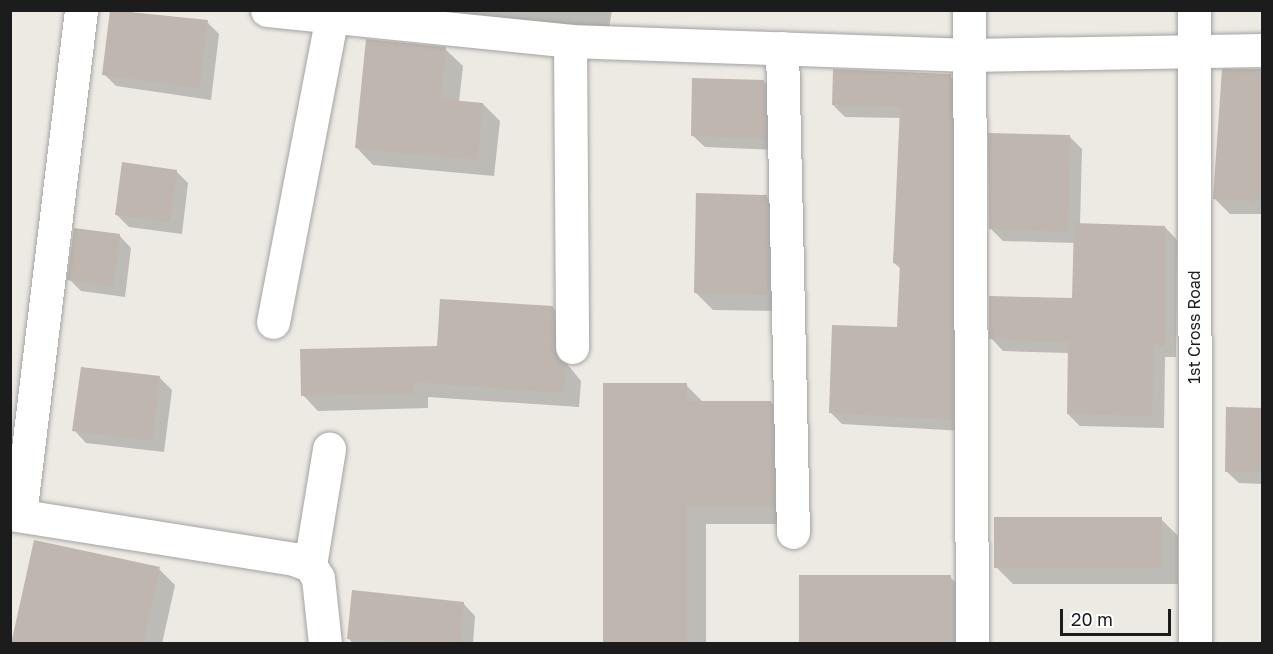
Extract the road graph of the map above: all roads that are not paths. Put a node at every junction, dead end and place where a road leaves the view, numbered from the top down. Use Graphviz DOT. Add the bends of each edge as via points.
graph roads {
  1 [pos="81,10"];
  2 [pos="267,10"];
  3 [pos="969,10"];
  4 [pos="1194,10"];
  5 [pos="333,13"];
  6 [pos="508,22"];
  7 [pos="570,40"];
  8 [pos="782,48"];
  9 [pos="1263,50"];
  10 [pos="1194,54"];
  11 [pos="970,55"];
  12 [pos="273,322"];
  13 [pos="572,348"];
  14 [pos="329,449"];
  15 [pos="15,515"];
  16 [pos="793,532"];
  17 [pos="310,566"];
  18 [pos="325,644"];
  19 [pos="972,644"];
  20 [pos="1195,644"];
  1 -- 15 [label="street"];
  2 -- 5 [label="street"];
  3 -- 11 [label="street"];
  4 -- 10 [label="street, 1st Cross Road"];
  5 -- 6 [label="street"];
  5 -- 12 [label="street"];
  6 -- 7 [label="street"];
  7 -- 8 [label="street"];
  7 -- 13 [label="street"];
  8 -- 11 [label="street"];
  8 -- 16 [label="street"];
  9 -- 10 [label="street"];
  10 -- 11 [label="street"];
  10 -- 20 [label="street, 1st Cross Road"];
  11 -- 19 [label="street"];
  14 -- 17 [label="street"];
  15 -- 17 [label="street"];
  17 -- 18 [label="street" via="318,578"];
}
